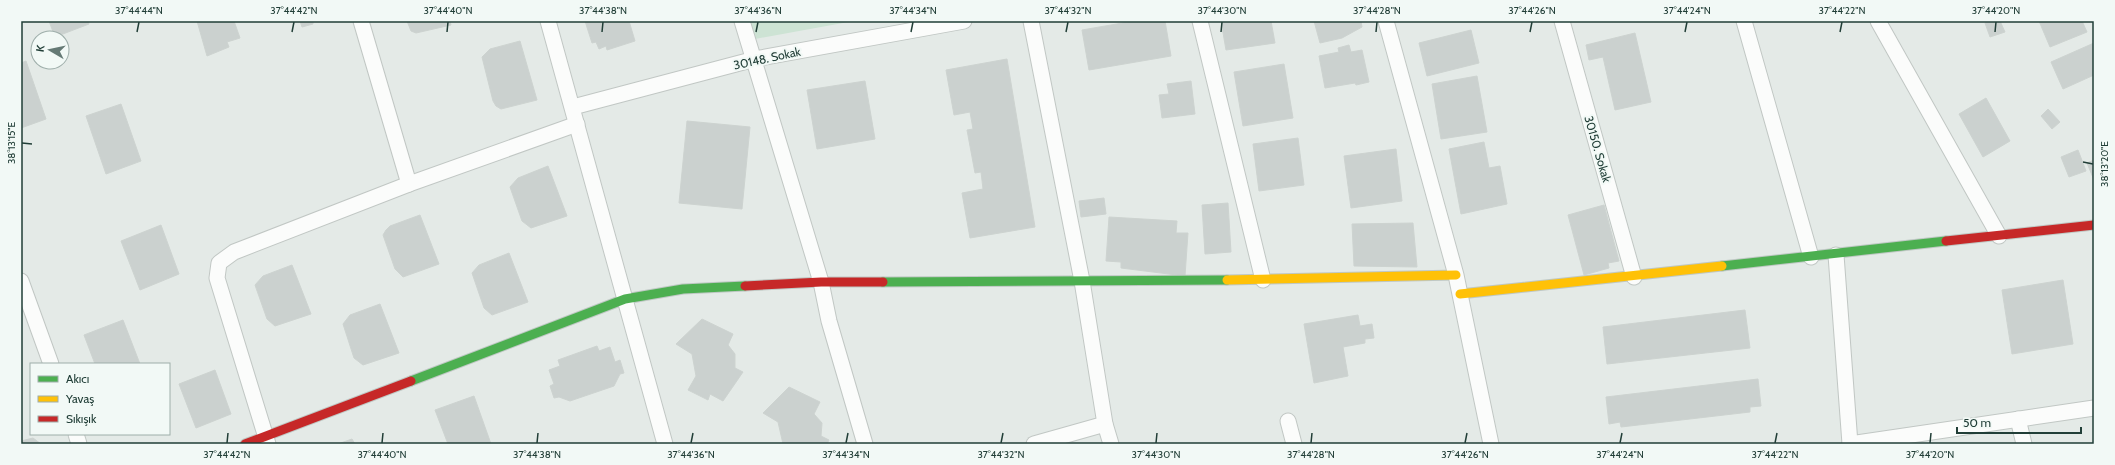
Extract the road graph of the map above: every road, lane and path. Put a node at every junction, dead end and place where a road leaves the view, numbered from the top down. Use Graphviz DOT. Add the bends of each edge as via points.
graph roads {
  1 [pos="361,21"];
  2 [pos="548,21"];
  3 [pos="742,21"];
  4 [pos="964,21"];
  5 [pos="1031,21"];
  6 [pos="1200,21"];
  7 [pos="1386,21"];
  8 [pos="1562,21"];
  9 [pos="1744,21"];
  10 [pos="1878,21"];
  11 [pos="755,59"];
  12 [pos="573,107"];
  13 [pos="577,124"];
  14 [pos="409,184"];
  15 [pos="2094,225"];
  16 [pos="1999,236"];
  17 [pos="1836,255"];
  18 [pos="1811,257"];
  19 [pos="1456,275"];
  20 [pos="1634,277"];
  21 [pos="1263,280"];
  22 [pos="21,281"];
  23 [pos="1082,281"];
  24 [pos="821,282"];
  25 [pos="1460,294"];
  26 [pos="625,299"];
  27 [pos="51,363"];
  28 [pos="2094,408"];
  29 [pos="2018,419"];
  30 [pos="1288,421"];
  31 [pos="1105,424"];
  32 [pos="267,440"];
  33 [pos="245,444"];
  34 [pos="665,444"];
  35 [pos="865,444"];
  36 [pos="1034,444"];
  37 [pos="1111,444"];
  38 [pos="1294,444"];
  39 [pos="1491,444"];
  40 [pos="1850,444"];
  41 [pos="2024,444"];
  1 -- 14 [label="street"];
  2 -- 12 [label="street"];
  3 -- 11 [label="street"];
  4 -- 11 [label="street, 30148. Sokak"];
  5 -- 23 [label="street"];
  6 -- 21 [label="street"];
  7 -- 19 [label="street"];
  8 -- 20 [label="street, 30150. Sokak"];
  9 -- 18 [label="street"];
  10 -- 16 [label="street"];
  11 -- 12 [label="street, 30148. Sokak"];
  11 -- 24 [label="street"];
  12 -- 13 [label="street"];
  13 -- 14 [label="street"];
  13 -- 26 [label="street"];
  14 -- 32 [label="street" via="234,252 219,263 217,278"];
  15 -- 16 [label="street"];
  16 -- 17 [label="street"];
  17 -- 18 [label="street"];
  17 -- 40 [label="street"];
  18 -- 20 [label="street"];
  19 -- 21 [label="street"];
  19 -- 25 [label="street"];
  20 -- 25 [label="street"];
  21 -- 23 [label="street"];
  22 -- 27 [label="street"];
  23 -- 24 [label="street"];
  23 -- 31 [label="street"];
  24 -- 26 [label="street" via="683,289"];
  24 -- 35 [label="street" via="829,321"];
  25 -- 39 [label="street"];
  26 -- 32 [label="street"];
  26 -- 34 [label="street"];
  28 -- 29 [label="street"];
  29 -- 40 [label="street"];
  29 -- 41 [label="street"];
  30 -- 38 [label="street"];
  31 -- 36 [label="street"];
  31 -- 37 [label="street"];
  32 -- 33 [label="street"];
}
